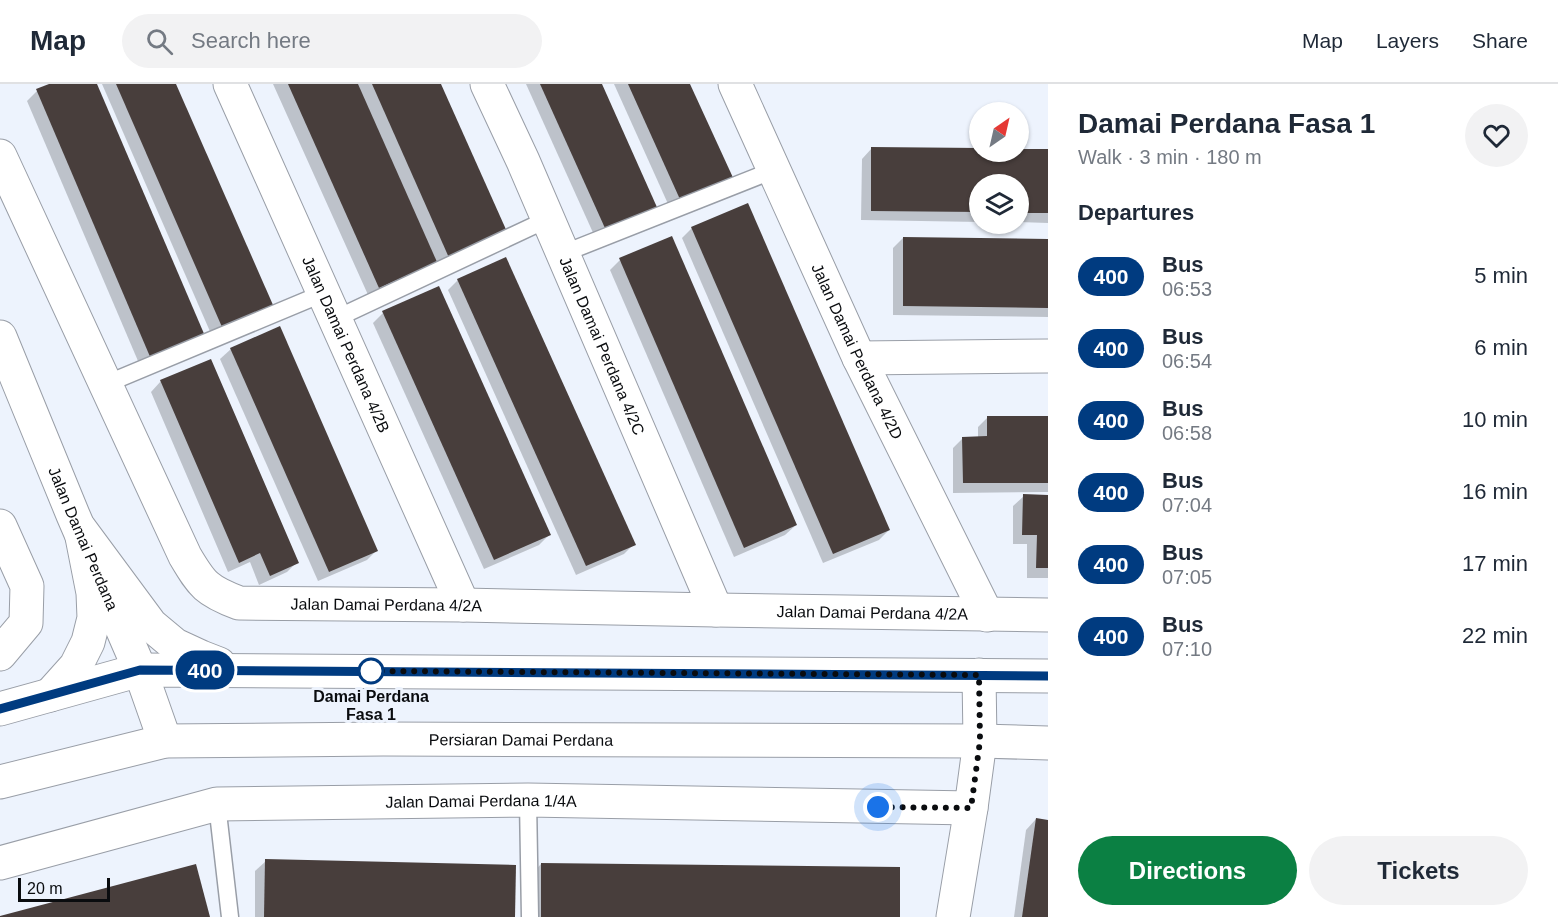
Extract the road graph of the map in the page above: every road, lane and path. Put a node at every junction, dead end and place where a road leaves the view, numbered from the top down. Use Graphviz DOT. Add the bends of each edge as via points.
graph roads {
  1 [pos="230,84"];
  2 [pos="487,84"];
  3 [pos="735,84"];
  4 [pos="0,156"];
  5 [pos="774,170"];
  6 [pos="548,219"];
  7 [pos="562,254"];
  8 [pos="329,306"];
  9 [pos="0,337"];
  10 [pos="1048,356"];
  11 [pos="859,358"];
  12 [pos="106,384"];
  13 [pos="0,526"];
  14 [pos="80,529"];
  15 [pos="463,605"];
  16 [pos="716,610"];
  17 [pos="987,615"];
  18 [pos="1048,615"];
  19 [pos="0,654"];
  20 [pos="140,670"];
  21 [pos="239,670"];
  22 [pos="979,675"];
  23 [pos="1048,676"];
  24 [pos="50,695"];
  25 [pos="0,709"];
  26 [pos="165,741"];
  27 [pos="980,741"];
  28 [pos="1048,743"];
  29 [pos="0,782"];
  30 [pos="528,800"];
  31 [pos="217,804"];
  32 [pos="971,808"];
  33 [pos="0,863"];
  34 [pos="230,917"];
  35 [pos="530,917"];
  36 [pos="953,917"];
  1 -- 8 [label="street, Jalan Damai Perdana 4/2B"];
  2 -- 6 [label="street, Jalan Damai Perdana 4/2C"];
  3 -- 5 [label="street, Jalan Damai Perdana 4/2D"];
  4 -- 12 [label="street, Jalan Damai Perdana 4/2A"];
  5 -- 7 [label="lane"];
  5 -- 11 [label="street, Jalan Damai Perdana 4/2D"];
  6 -- 7 [label="street, Jalan Damai Perdana 4/2C"];
  6 -- 8 [label="lane"];
  7 -- 16 [label="street, Jalan Damai Perdana 4/2C"];
  8 -- 12 [label="lane"];
  8 -- 15 [label="street, Jalan Damai Perdana 4/2B"];
  9 -- 14 [label="street, Jalan Damai Perdana"];
  10 -- 11 [label="street"];
  11 -- 17 [label="street, Jalan Damai Perdana 4/2D"];
  12 -- 15 [label="street, Jalan Damai Perdana 4/2A" via="185,556 199,579 216,594 239,603"];
  13 -- 19 [label="street" via="27,586 26,623"];
  14 -- 20 [label="street, Jalan Damai Perdana"];
  14 -- 21 [label="street" via="151,626 175,645"];
  14 -- 24 [label="street" via="94,618 76,666"];
  15 -- 16 [label="street, Jalan Damai Perdana 4/2A"];
  16 -- 17 [label="street, Jalan Damai Perdana 4/2A"];
  17 -- 18 [label="street, Jalan Damai Perdana 4/2A"];
  20 -- 21 [label="street"];
  20 -- 24 [label="street"];
  20 -- 26 [label="street, Jalan Damai Perdana"];
  21 -- 22 [label="street"];
  22 -- 23 [label="street"];
  22 -- 27 [label="street"];
  24 -- 25 [label="street"];
  26 -- 27 [label="street, Persiaran Damai Perdana"];
  26 -- 29 [label="street, Persiaran Damai Perdana"];
  27 -- 28 [label="street, Persiaran Damai Perdana"];
  27 -- 32 [label="street"];
  30 -- 31 [label="street, Jalan Damai Perdana 1/4A"];
  30 -- 32 [label="street, Jalan Damai Perdana 1/4A"];
  30 -- 35 [label="lane"];
  31 -- 33 [label="street, Jalan Damai Perdana 1/4A"];
  31 -- 34 [label="lane"];
  32 -- 36 [label="street"];
}
